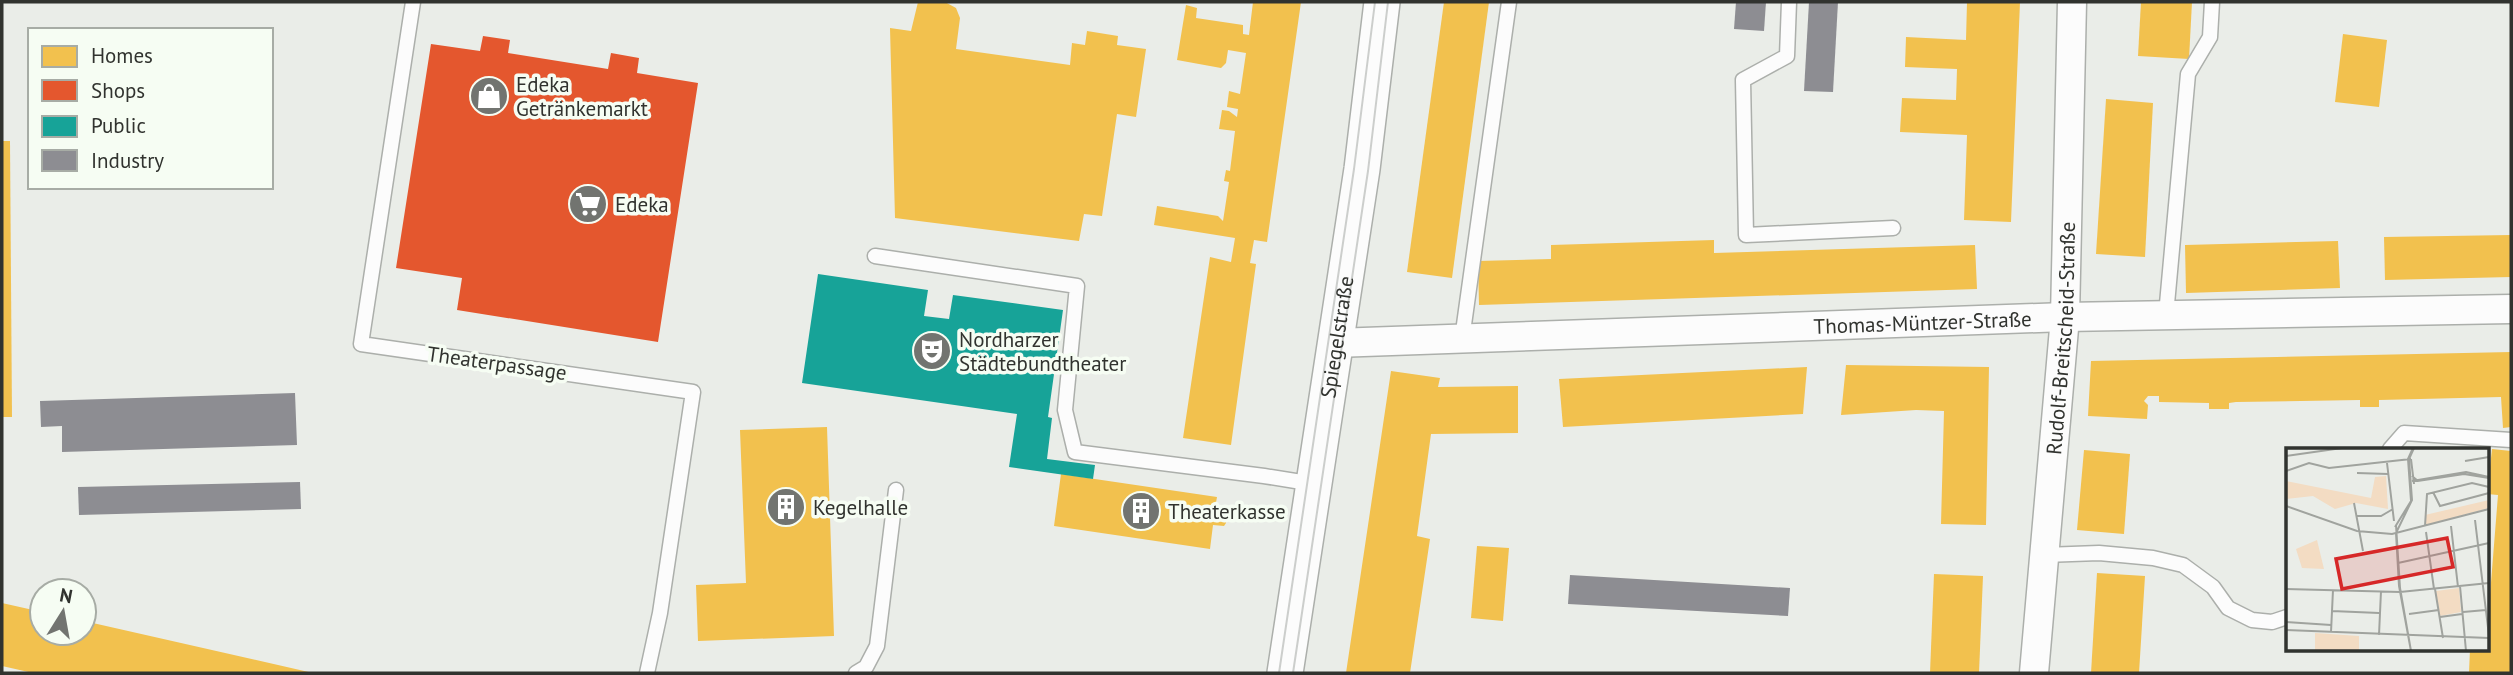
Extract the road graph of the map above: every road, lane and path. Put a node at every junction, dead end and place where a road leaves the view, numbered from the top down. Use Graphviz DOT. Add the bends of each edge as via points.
graph roads {
  1 [pos="413,2"];
  2 [pos="1382,2"];
  3 [pos="1509,2"];
  4 [pos="1789,2"];
  5 [pos="2071,2"];
  6 [pos="2212,2"];
  7 [pos="1893,228"];
  8 [pos="875,256"];
  9 [pos="2511,309"];
  10 [pos="2166,315"];
  11 [pos="2065,317"];
  12 [pos="1462,338"];
  13 [pos="1335,343"];
  14 [pos="2511,440"];
  15 [pos="2391,448"];
  16 [pos="1314,484"];
  17 [pos="896,490"];
  18 [pos="2044,555"];
  19 [pos="2286,617"];
  20 [pos="647,673"];
  21 [pos="856,673"];
  22 [pos="1285,673"];
  23 [pos="2034,673"];
  1 -- 20 [label="lane, Theaterpassage" via="361,344 693,392"];
  2 -- 13 [label="street, Spiegelstraße"];
  3 -- 12 [label="lane"];
  4 -- 7 [label="lane" via="1787,56 1742,80 1746,235"];
  5 -- 11 [label="street, Rudolf-Breitscheid-Straße"];
  6 -- 10 [label="lane" via="2210,37 2188,74"];
  8 -- 16 [label="lane" via="1077,286 1065,410 1075,452"];
  9 -- 10 [label="street, Thomas-Müntzer-Straße"];
  10 -- 11 [label="street, Thomas-Müntzer-Straße"];
  11 -- 12 [label="street, Thomas-Müntzer-Straße"];
  11 -- 18 [label="street, Rudolf-Breitscheid-Straße"];
  12 -- 13 [label="street, Thomas-Müntzer-Straße"];
  13 -- 16 [label="street, Spiegelstraße"];
  14 -- 15 [label="lane" via="2404,433"];
  16 -- 22 [label="street, Spiegelstraße"];
  17 -- 21 [label="lane" via="877,646 866,667"];
  18 -- 19 [label="lane" via="2099,553 2183,565 2213,587 2228,608 2252,620 2272,622"];
  18 -- 23 [label="street, Rudolf-Breitscheid-Straße"];
}
